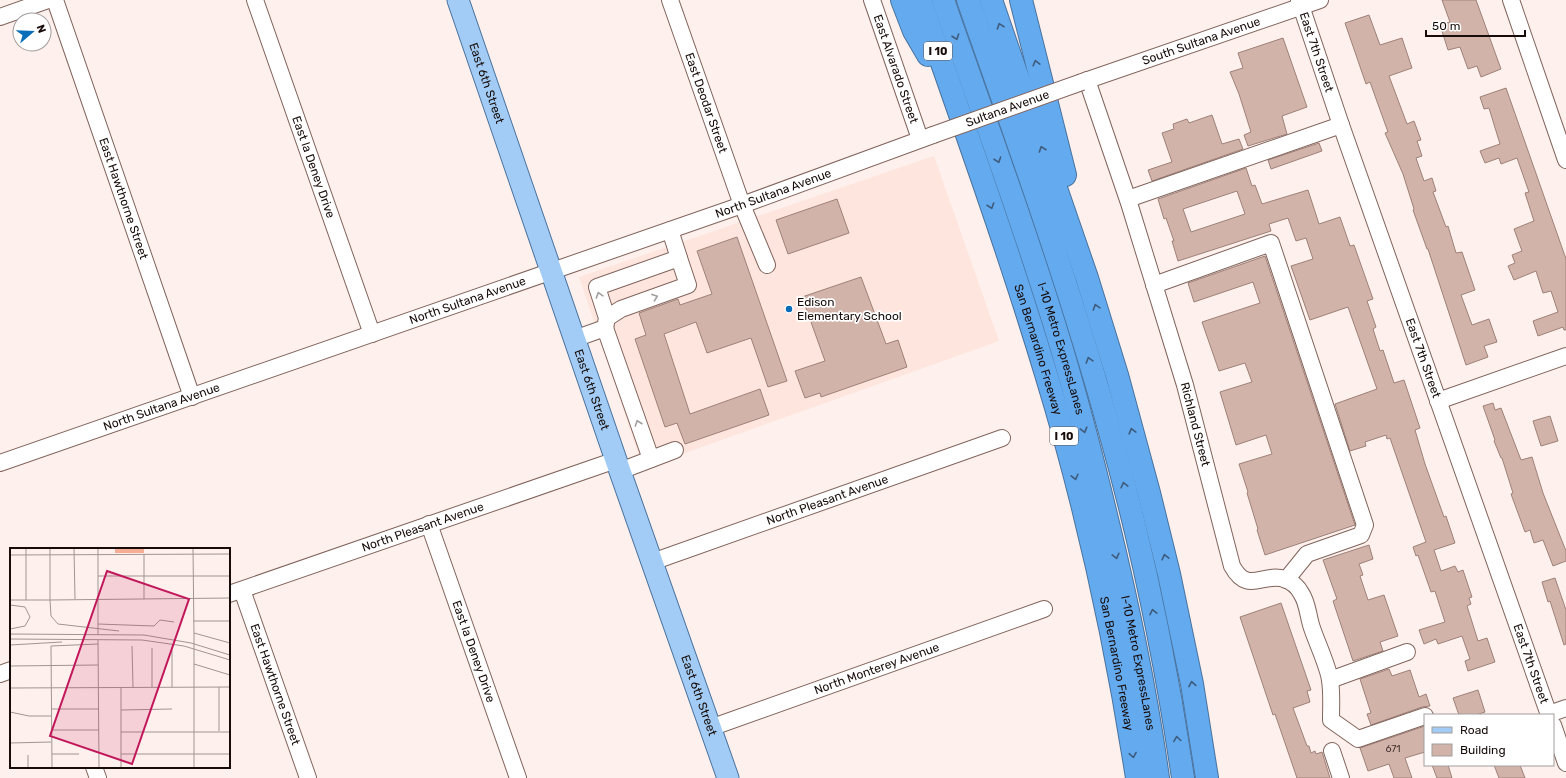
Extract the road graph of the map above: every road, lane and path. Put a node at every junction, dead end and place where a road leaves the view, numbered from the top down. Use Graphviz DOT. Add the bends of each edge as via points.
graph roads {
  1 [pos="48,0"];
  2 [pos="55,0"];
  3 [pos="255,0"];
  4 [pos="458,0"];
  5 [pos="670,0"];
  6 [pos="872,0"];
  7 [pos="902,0"];
  8 [pos="920,0"];
  9 [pos="943,0"];
  10 [pos="968,0"];
  11 [pos="991,0"];
  12 [pos="1021,0"];
  13 [pos="1320,0"];
  14 [pos="1511,0"];
  15 [pos="1300,3"];
  16 [pos="0,17"];
  17 [pos="1084,81"];
  18 [pos="955,103"];
  19 [pos="1341,126"];
  20 [pos="927,137"];
  21 [pos="1566,160"];
  22 [pos="1128,199"];
  23 [pos="742,205"];
  24 [pos="670,230"];
  25 [pos="680,258"];
  26 [pos="767,265"];
  27 [pos="551,271"];
  28 [pos="1087,278"];
  29 [pos="1154,285"];
  30 [pos="606,323"];
  31 [pos="372,334"];
  32 [pos="574,339"];
  33 [pos="1566,356"];
  34 [pos="192,397"];
  35 [pos="1438,401"];
  36 [pos="1002,438"];
  37 [pos="675,450"];
  38 [pos="651,459"];
  39 [pos="0,463"];
  40 [pos="618,465"];
  41 [pos="429,524"];
  42 [pos="652,562"];
  43 [pos="1286,580"];
  44 [pos="236,592"];
  45 [pos="1044,609"];
  46 [pos="1407,652"];
  47 [pos="10,670"];
  48 [pos="0,674"];
  49 [pos="1330,680"];
  50 [pos="1566,708"];
  51 [pos="1549,714"];
  52 [pos="1554,716"];
  53 [pos="1424,717"];
  54 [pos="710,728"];
  55 [pos="1554,729"];
  56 [pos="1332,751"];
  57 [pos="1566,763"];
  58 [pos="94,768"];
  59 [pos="98,778"];
  60 [pos="308,778"];
  61 [pos="518,778"];
  62 [pos="728,778"];
  63 [pos="1137,778"];
  64 [pos="1158,778"];
  65 [pos="1183,778"];
  66 [pos="1207,778"];
  67 [pos="1341,778"];
  1 -- 16 [label="street"];
  2 -- 34 [label="street, East Hawthorne Street"];
  3 -- 31 [label="street, East la Deney Drive"];
  4 -- 27 [label="main road, East 6th Street"];
  5 -- 23 [label="street, East Deodar Street"];
  6 -- 20 [label="street, East Alvarado Street"];
  7 -- 18 [label="highway" via="914,31"];
  8 -- 18 [label="highway, San Bernardino Freeway / I 10"];
  9 -- 64 [label="highway, I-10 Metro ExpressLanes, one-way" via="1034,262 1081,418 1121,576"];
  65 -- 10 [label="highway, I-10 Metro ExpressLanes, one-way" via="1176,727 1146,577 1111,434 1064,281"];
  28 -- 11 [label="highway, one-way"];
  28 -- 12 [label="highway, one-way"];
  13 -- 15 [label="street, South Sultana Avenue"];
  14 -- 21 [label="street"];
  15 -- 17 [label="street, South Sultana Avenue"];
  15 -- 19 [label="street, East 7th Street"];
  17 -- 20 [label="street, Sultana Avenue, bridge"];
  17 -- 22 [label="street, Richland Street"];
  18 -- 63 [label="highway, San Bernardino Freeway / I 10, one-way" via="1025,305 1065,441 1101,586 1128,719"];
  19 -- 22 [label="street"];
  19 -- 35 [label="street, East 7th Street"];
  20 -- 23 [label="street, North Sultana Avenue"];
  22 -- 29 [label="street, Richland Street"];
  23 -- 24 [label="street, North Sultana Avenue"];
  23 -- 26 [label="street, East Deodar Street"];
  24 -- 25 [label="street"];
  24 -- 27 [label="street, North Sultana Avenue"];
  30 -- 25 [label="street, one-way" via="621,309 688,285"];
  30 -- 25 [label="street, one-way" via="597,287"];
  27 -- 31 [label="street, North Sultana Avenue"];
  27 -- 32 [label="main road, East 6th Street"];
  66 -- 28 [label="highway, one-way" via="1192,684 1169,574 1117,375"];
  29 -- 43 [label="street, Richland Street" via="1185,385 1232,566 1242,579 1249,582 1275,577"];
  29 -- 43 [label="street" via="1271,243 1365,525 1361,535 1308,554"];
  30 -- 32 [label="street"];
  38 -- 30 [label="street, one-way"];
  31 -- 34 [label="street, North Sultana Avenue"];
  32 -- 40 [label="main road, East 6th Street"];
  33 -- 35 [label="street"];
  34 -- 39 [label="street, North Sultana Avenue"];
  35 -- 51 [label="street, East 7th Street"];
  36 -- 42 [label="street, North Pleasant Avenue"];
  37 -- 38 [label="street, North Pleasant Avenue"];
  38 -- 40 [label="street, North Pleasant Avenue"];
  40 -- 41 [label="street, North Pleasant Avenue"];
  40 -- 42 [label="main road, East 6th Street"];
  41 -- 44 [label="street, North Pleasant Avenue"];
  41 -- 61 [label="street, East la Deney Drive"];
  42 -- 54 [label="main road, East 6th Street"];
  43 -- 49 [label="street" via="1296,586 1302,594"];
  44 -- 60 [label="street, East Hawthorne Street"];
  45 -- 54 [label="street, North Monterey Avenue"];
  46 -- 49 [label="street"];
  47 -- 48 [label="street"];
  49 -- 53 [label="street" via="1331,720 1358,739"];
  50 -- 52 [label="street"];
  54 -- 62 [label="main road, East 6th Street"];
  55 -- 57 [label="street, East 7th Street"];
  56 -- 67 [label="street"];
  58 -- 59 [label="street"];
}
